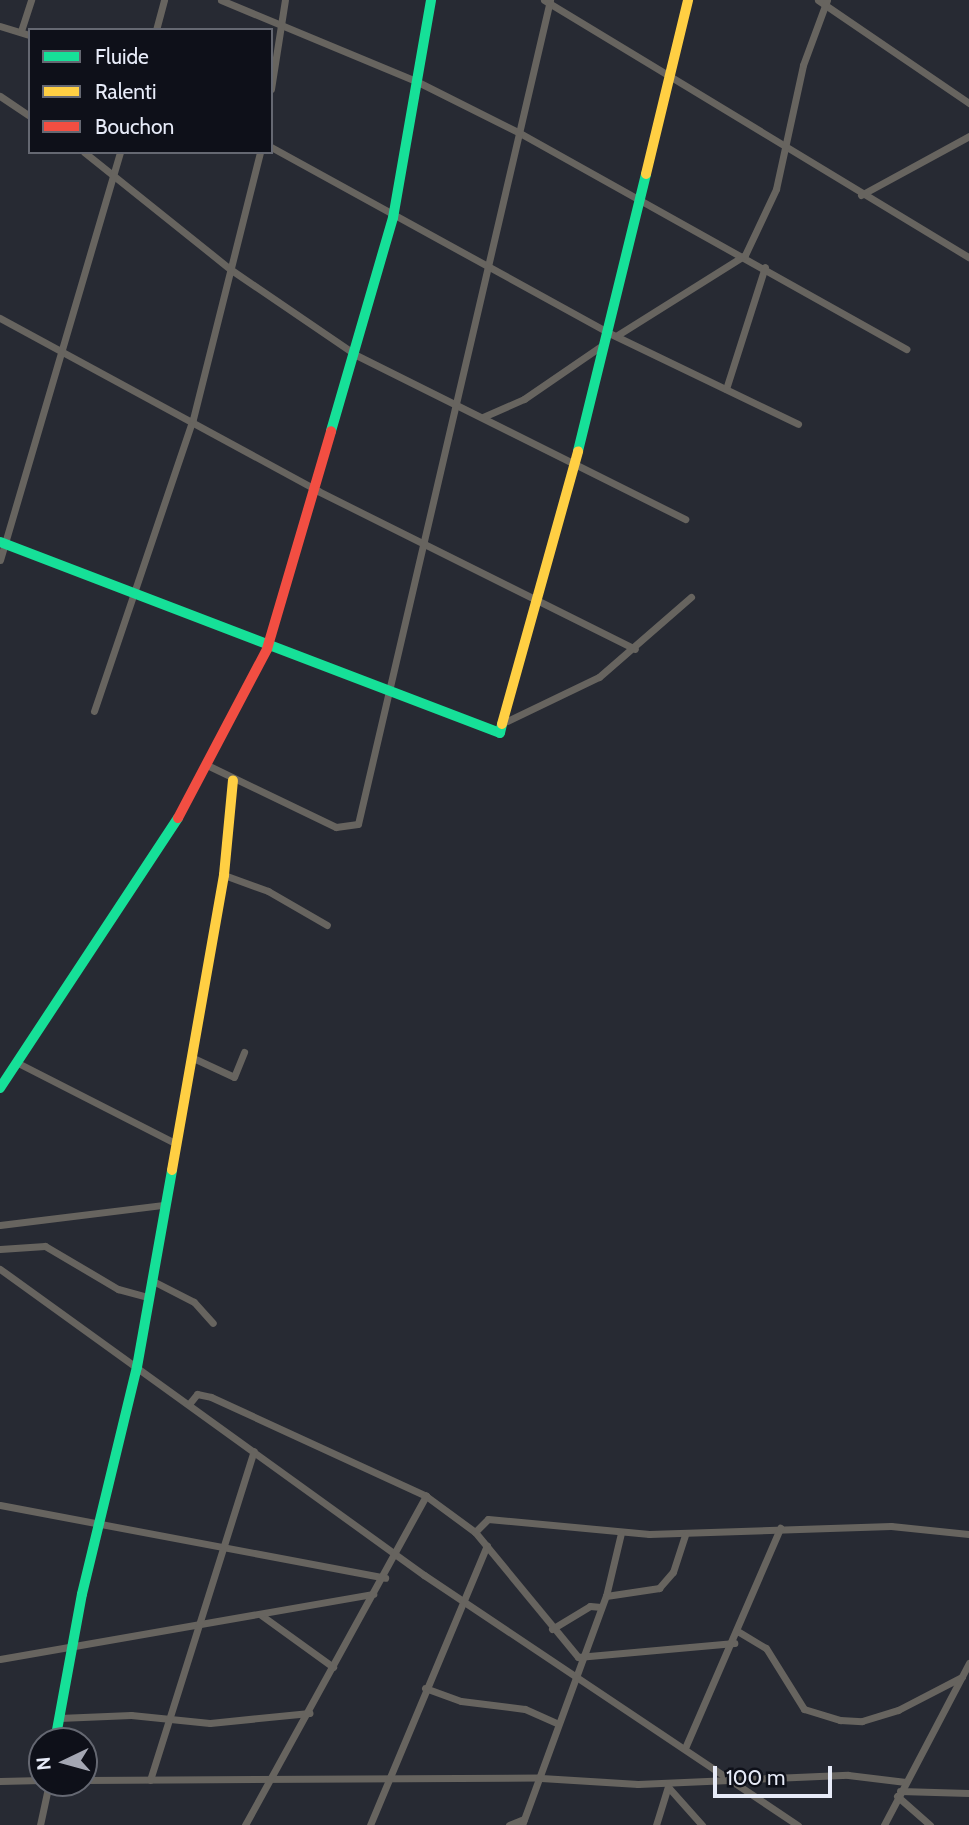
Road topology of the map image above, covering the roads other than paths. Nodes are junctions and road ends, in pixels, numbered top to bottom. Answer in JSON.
{"nodes":[{"id":1,"x":31,"y":0,"type":"edge"},
{"id":2,"x":164,"y":0,"type":"edge"},
{"id":3,"x":221,"y":0,"type":"edge"},
{"id":4,"x":285,"y":0,"type":"edge"},
{"id":5,"x":430,"y":0,"type":"edge"},
{"id":6,"x":688,"y":0,"type":"edge"},
{"id":7,"x":548,"y":1,"type":"edge"},
{"id":8,"x":824,"y":1,"type":"edge"},
{"id":9,"x":0,"y":26,"type":"edge"},
{"id":10,"x":282,"y":27,"type":"junction"},
{"id":11,"x":157,"y":28,"type":"edge"},
{"id":12,"x":21,"y":32,"type":"junction"},
{"id":13,"x":28,"y":34,"type":"edge"},
{"id":14,"x":273,"y":78,"type":"edge"},
{"id":15,"x":668,"y":78,"type":"junction"},
{"id":16,"x":418,"y":82,"type":"junction"},
{"id":17,"x":0,"y":96,"type":"edge"},
{"id":18,"x":969,"y":103,"type":"edge"},
{"id":19,"x":28,"y":115,"type":"edge"},
{"id":20,"x":518,"y":132,"type":"junction"},
{"id":21,"x":969,"y":136,"type":"edge"},
{"id":22,"x":273,"y":148,"type":"edge"},
{"id":23,"x":787,"y":152,"type":"junction"},
{"id":24,"x":87,"y":154,"type":"edge"},
{"id":25,"x":119,"y":154,"type":"edge"},
{"id":26,"x":259,"y":154,"type":"edge"},
{"id":27,"x":114,"y":173,"type":"junction"},
{"id":28,"x":861,"y":195,"type":"junction"},
{"id":29,"x":641,"y":201,"type":"junction"},
{"id":30,"x":393,"y":218,"type":"junction"},
{"id":31,"x":745,"y":256,"type":"junction"},
{"id":32,"x":969,"y":257,"type":"edge"},
{"id":33,"x":485,"y":267,"type":"junction"},
{"id":34,"x":765,"y":267,"type":"junction"},
{"id":35,"x":230,"y":269,"type":"junction"},
{"id":36,"x":0,"y":318,"type":"edge"},
{"id":37,"x":609,"y":337,"type":"junction"},
{"id":38,"x":907,"y":349,"type":"dead end"},
{"id":39,"x":62,"y":352,"type":"junction"},
{"id":40,"x":356,"y":355,"type":"junction"},
{"id":41,"x":726,"y":389,"type":"junction"},
{"id":42,"x":453,"y":401,"type":"junction"},
{"id":43,"x":483,"y":416,"type":"junction"},
{"id":44,"x":193,"y":419,"type":"junction"},
{"id":45,"x":798,"y":424,"type":"dead end"},
{"id":46,"x":575,"y":465,"type":"junction"},
{"id":47,"x":318,"y":491,"type":"junction"},
{"id":48,"x":684,"y":519,"type":"dead end"},
{"id":49,"x":420,"y":541,"type":"junction"},
{"id":50,"x":2,"y":542,"type":"edge"},
{"id":51,"x":0,"y":560,"type":"edge"},
{"id":52,"x":134,"y":593,"type":"junction"},
{"id":53,"x":691,"y":597,"type":"dead end"},
{"id":54,"x":537,"y":602,"type":"junction"},
{"id":55,"x":267,"y":649,"type":"junction"},
{"id":56,"x":635,"y":649,"type":"junction"},
{"id":57,"x":385,"y":688,"type":"junction"},
{"id":58,"x":94,"y":711,"type":"dead end"},
{"id":59,"x":507,"y":721,"type":"junction"},
{"id":60,"x":207,"y":765,"type":"junction"},
{"id":61,"x":233,"y":780,"type":"junction"},
{"id":62,"x":224,"y":875,"type":"junction"},
{"id":63,"x":327,"y":925,"type":"dead end"},
{"id":64,"x":244,"y":1052,"type":"dead end"},
{"id":65,"x":191,"y":1057,"type":"junction"},
{"id":66,"x":16,"y":1061,"type":"junction"},
{"id":67,"x":0,"y":1088,"type":"edge"},
{"id":68,"x":175,"y":1143,"type":"junction"},
{"id":69,"x":164,"y":1205,"type":"junction"},
{"id":70,"x":0,"y":1224,"type":"edge"},
{"id":71,"x":0,"y":1249,"type":"edge"},
{"id":72,"x":0,"y":1269,"type":"edge"},
{"id":73,"x":151,"y":1280,"type":"junction"},
{"id":74,"x":147,"y":1297,"type":"junction"},
{"id":75,"x":213,"y":1324,"type":"dead end"},
{"id":76,"x":137,"y":1367,"type":"junction"},
{"id":77,"x":189,"y":1404,"type":"junction"},
{"id":78,"x":254,"y":1451,"type":"junction"},
{"id":79,"x":426,"y":1496,"type":"junction"},
{"id":80,"x":0,"y":1505,"type":"edge"},
{"id":81,"x":98,"y":1524,"type":"junction"},
{"id":82,"x":779,"y":1528,"type":"junction"},
{"id":83,"x":475,"y":1532,"type":"junction"},
{"id":84,"x":621,"y":1533,"type":"junction"},
{"id":85,"x":969,"y":1534,"type":"edge"},
{"id":86,"x":685,"y":1535,"type":"junction"},
{"id":87,"x":486,"y":1545,"type":"junction"},
{"id":88,"x":223,"y":1547,"type":"junction"},
{"id":89,"x":398,"y":1556,"type":"junction"},
{"id":90,"x":385,"y":1578,"type":"junction"},
{"id":91,"x":373,"y":1594,"type":"junction"},
{"id":92,"x":606,"y":1596,"type":"junction"},
{"id":93,"x":461,"y":1598,"type":"junction"},
{"id":94,"x":601,"y":1607,"type":"junction"},
{"id":95,"x":261,"y":1615,"type":"junction"},
{"id":96,"x":199,"y":1625,"type":"junction"},
{"id":97,"x":552,"y":1629,"type":"junction"},
{"id":98,"x":739,"y":1632,"type":"junction"},
{"id":99,"x":734,"y":1643,"type":"junction"},
{"id":100,"x":72,"y":1648,"type":"junction"},
{"id":101,"x":578,"y":1657,"type":"junction"},
{"id":102,"x":0,"y":1659,"type":"edge"},
{"id":103,"x":969,"y":1663,"type":"edge"},
{"id":104,"x":333,"y":1667,"type":"junction"},
{"id":105,"x":573,"y":1672,"type":"junction"},
{"id":106,"x":962,"y":1677,"type":"junction"},
{"id":107,"x":425,"y":1688,"type":"junction"},
{"id":108,"x":309,"y":1713,"type":"junction"},
{"id":109,"x":59,"y":1718,"type":"junction"},
{"id":110,"x":169,"y":1718,"type":"junction"},
{"id":111,"x":558,"y":1724,"type":"junction"},
{"id":112,"x":57,"y":1727,"type":"edge"},
{"id":113,"x":685,"y":1748,"type":"junction"},
{"id":114,"x":541,"y":1778,"type":"junction"},
{"id":115,"x":270,"y":1779,"type":"junction"},
{"id":116,"x":388,"y":1779,"type":"junction"},
{"id":117,"x":28,"y":1780,"type":"edge"},
{"id":118,"x":98,"y":1780,"type":"edge"},
{"id":119,"x":150,"y":1780,"type":"junction"},
{"id":120,"x":0,"y":1781,"type":"edge"},
{"id":121,"x":724,"y":1781,"type":"junction"},
{"id":122,"x":906,"y":1782,"type":"junction"},
{"id":123,"x":669,"y":1785,"type":"junction"},
{"id":124,"x":969,"y":1793,"type":"edge"},
{"id":125,"x":899,"y":1794,"type":"junction"},
{"id":126,"x":46,"y":1797,"type":"edge"},
{"id":127,"x":523,"y":1822,"type":"edge"},
{"id":128,"x":40,"y":1825,"type":"edge"},
{"id":129,"x":245,"y":1825,"type":"edge"},
{"id":130,"x":370,"y":1825,"type":"edge"},
{"id":131,"x":509,"y":1825,"type":"edge"},
{"id":132,"x":656,"y":1825,"type":"edge"},
{"id":133,"x":702,"y":1825,"type":"edge"},
{"id":134,"x":798,"y":1825,"type":"edge"},
{"id":135,"x":884,"y":1825,"type":"edge"},
{"id":136,"x":930,"y":1825,"type":"edge"}],
"edges":[{"from":1,"to":12,"type":"street"},
{"from":2,"to":11,"type":"street"},
{"from":3,"to":10,"type":"street"},
{"from":4,"to":10,"type":"street"},
{"from":5,"to":16,"type":"main road"},
{"from":6,"to":15,"type":"main road"},
{"from":7,"to":15,"type":"street"},
{"from":7,"to":20,"type":"street"},
{"from":8,"to":18,"type":"street"},
{"from":8,"to":23,"type":"street"},
{"from":9,"to":12,"type":"street"},
{"from":10,"to":14,"type":"street"},
{"from":10,"to":16,"type":"street"},
{"from":12,"to":13,"type":"street"},
{"from":15,"to":23,"type":"street"},
{"from":15,"to":29,"type":"main road"},
{"from":16,"to":20,"type":"street"},
{"from":16,"to":30,"type":"main road"},
{"from":17,"to":19,"type":"street"},
{"from":20,"to":29,"type":"street"},
{"from":20,"to":33,"type":"street"},
{"from":21,"to":28,"type":"street"},
{"from":22,"to":30,"type":"street"},
{"from":23,"to":28,"type":"street"},
{"from":23,"to":31,"type":"street"},
{"from":24,"to":27,"type":"street"},
{"from":25,"to":27,"type":"street"},
{"from":26,"to":35,"type":"street"},
{"from":27,"to":35,"type":"street"},
{"from":27,"to":39,"type":"street"},
{"from":28,"to":32,"type":"street"},
{"from":29,"to":31,"type":"street"},
{"from":29,"to":37,"type":"main road"},
{"from":30,"to":33,"type":"street"},
{"from":30,"to":40,"type":"main road"},
{"from":31,"to":34,"type":"street"},
{"from":31,"to":37,"type":"street"},
{"from":33,"to":37,"type":"street"},
{"from":33,"to":42,"type":"street"},
{"from":34,"to":38,"type":"street"},
{"from":34,"to":41,"type":"street"},
{"from":35,"to":40,"type":"street"},
{"from":35,"to":44,"type":"street"},
{"from":36,"to":39,"type":"street"},
{"from":37,"to":41,"type":"street"},
{"from":37,"to":43,"type":"street"},
{"from":37,"to":46,"type":"main road"},
{"from":39,"to":44,"type":"street"},
{"from":39,"to":50,"type":"street"},
{"from":40,"to":42,"type":"street"},
{"from":40,"to":47,"type":"main road"},
{"from":41,"to":45,"type":"street"},
{"from":42,"to":43,"type":"street"},
{"from":42,"to":49,"type":"street"},
{"from":43,"to":46,"type":"street"},
{"from":44,"to":47,"type":"street"},
{"from":44,"to":52,"type":"street"},
{"from":46,"to":48,"type":"street"},
{"from":46,"to":54,"type":"main road"},
{"from":47,"to":49,"type":"street"},
{"from":47,"to":55,"type":"main road"},
{"from":49,"to":54,"type":"street"},
{"from":49,"to":57,"type":"street"},
{"from":50,"to":51,"type":"street"},
{"from":50,"to":52,"type":"main road"},
{"from":52,"to":55,"type":"main road"},
{"from":52,"to":58,"type":"street"},
{"from":53,"to":56,"type":"street"},
{"from":54,"to":56,"type":"street"},
{"from":54,"to":59,"type":"main road"},
{"from":55,"to":57,"type":"main road"},
{"from":55,"to":60,"type":"main road"},
{"from":56,"to":59,"type":"street"},
{"from":57,"to":59,"type":"main road"},
{"from":57,"to":61,"type":"street"},
{"from":60,"to":61,"type":"street"},
{"from":60,"to":66,"type":"main road"},
{"from":61,"to":62,"type":"main road"},
{"from":62,"to":63,"type":"street"},
{"from":62,"to":65,"type":"main road"},
{"from":64,"to":65,"type":"street"},
{"from":65,"to":68,"type":"main road"},
{"from":66,"to":67,"type":"main road"},
{"from":66,"to":68,"type":"street"},
{"from":68,"to":69,"type":"main road"},
{"from":69,"to":70,"type":"street"},
{"from":69,"to":73,"type":"main road"},
{"from":71,"to":74,"type":"street"},
{"from":72,"to":76,"type":"street"},
{"from":73,"to":74,"type":"main road"},
{"from":73,"to":75,"type":"street"},
{"from":74,"to":76,"type":"main road"},
{"from":76,"to":77,"type":"street"},
{"from":76,"to":81,"type":"main road"},
{"from":77,"to":78,"type":"street"},
{"from":77,"to":79,"type":"street"},
{"from":78,"to":88,"type":"street"},
{"from":78,"to":89,"type":"street"},
{"from":79,"to":83,"type":"street"},
{"from":79,"to":89,"type":"street"},
{"from":80,"to":81,"type":"street"},
{"from":81,"to":88,"type":"street"},
{"from":81,"to":100,"type":"main road"},
{"from":82,"to":85,"type":"street"},
{"from":82,"to":86,"type":"street"},
{"from":82,"to":98,"type":"street"},
{"from":83,"to":84,"type":"street"},
{"from":83,"to":87,"type":"street"},
{"from":84,"to":86,"type":"street"},
{"from":84,"to":92,"type":"street"},
{"from":86,"to":92,"type":"street"},
{"from":87,"to":93,"type":"street"},
{"from":87,"to":97,"type":"street"},
{"from":88,"to":90,"type":"street"},
{"from":88,"to":96,"type":"street"},
{"from":89,"to":90,"type":"street"},
{"from":89,"to":93,"type":"street"},
{"from":90,"to":91,"type":"street"},
{"from":91,"to":95,"type":"street"},
{"from":91,"to":104,"type":"street"},
{"from":92,"to":94,"type":"street"},
{"from":93,"to":105,"type":"street"},
{"from":93,"to":107,"type":"street"},
{"from":94,"to":97,"type":"street"},
{"from":94,"to":101,"type":"street"},
{"from":95,"to":96,"type":"street"},
{"from":95,"to":104,"type":"street"},
{"from":96,"to":100,"type":"street"},
{"from":96,"to":110,"type":"street"},
{"from":97,"to":101,"type":"street"},
{"from":98,"to":99,"type":"street"},
{"from":98,"to":106,"type":"street"},
{"from":99,"to":101,"type":"street"},
{"from":99,"to":113,"type":"street"},
{"from":100,"to":102,"type":"street"},
{"from":100,"to":109,"type":"main road"},
{"from":101,"to":105,"type":"street"},
{"from":103,"to":106,"type":"street"},
{"from":104,"to":108,"type":"street"},
{"from":105,"to":111,"type":"street"},
{"from":105,"to":113,"type":"street"},
{"from":106,"to":122,"type":"street"},
{"from":107,"to":111,"type":"street"},
{"from":107,"to":116,"type":"street"},
{"from":108,"to":110,"type":"street"},
{"from":108,"to":115,"type":"street"},
{"from":109,"to":110,"type":"street"},
{"from":109,"to":112,"type":"main road"},
{"from":110,"to":119,"type":"street"},
{"from":111,"to":114,"type":"street"},
{"from":113,"to":121,"type":"street"},
{"from":114,"to":116,"type":"street"},
{"from":114,"to":123,"type":"street"},
{"from":114,"to":127,"type":"street"},
{"from":115,"to":116,"type":"street"},
{"from":115,"to":119,"type":"street"},
{"from":115,"to":129,"type":"street"},
{"from":116,"to":130,"type":"street"},
{"from":117,"to":120,"type":"street"},
{"from":118,"to":119,"type":"street"},
{"from":121,"to":122,"type":"street"},
{"from":121,"to":123,"type":"street"},
{"from":121,"to":134,"type":"street"},
{"from":122,"to":125,"type":"street"},
{"from":123,"to":132,"type":"street"},
{"from":123,"to":133,"type":"street"},
{"from":124,"to":125,"type":"street"},
{"from":125,"to":135,"type":"street"},
{"from":125,"to":136,"type":"street"},
{"from":126,"to":128,"type":"street"},
{"from":127,"to":131,"type":"street"}]}
